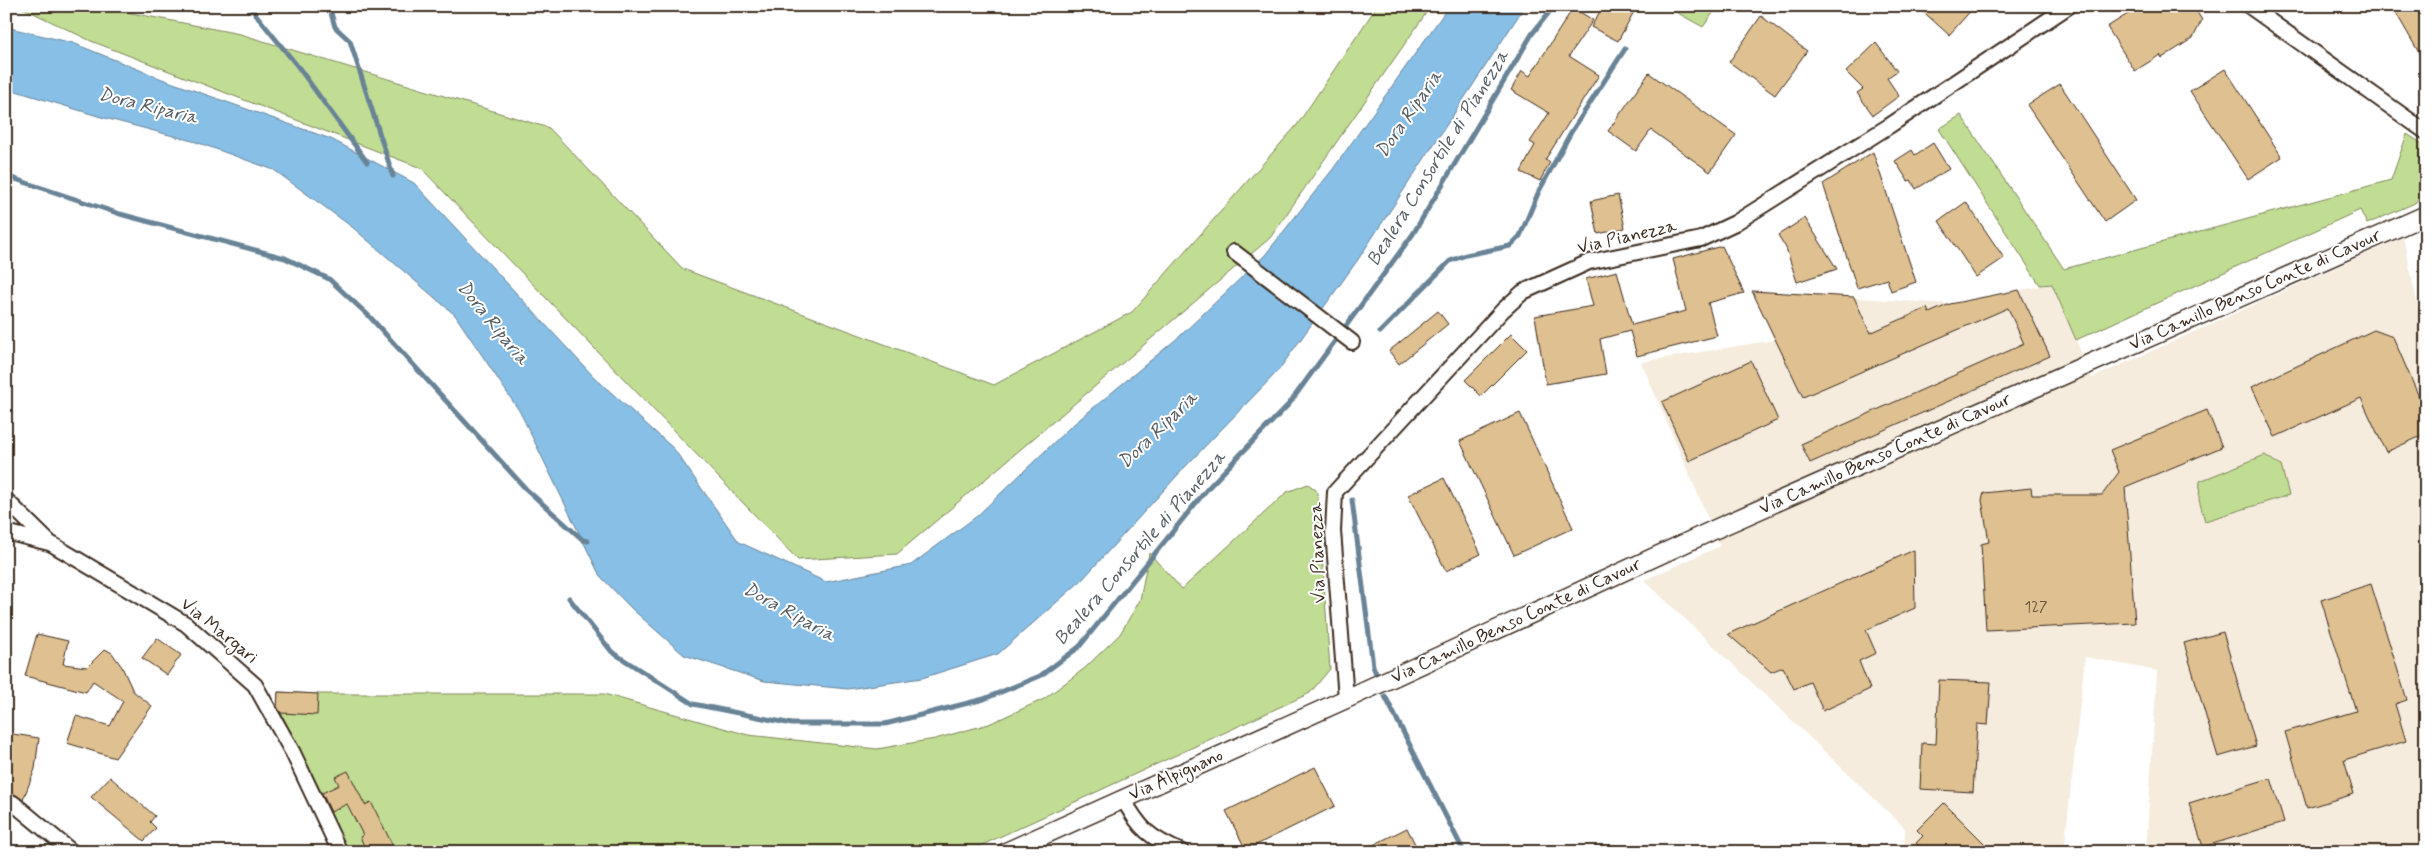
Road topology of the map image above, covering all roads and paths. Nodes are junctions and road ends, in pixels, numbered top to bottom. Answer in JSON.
{"nodes":[{"id":1,"x":2069,"y":6,"type":"edge"},
{"id":2,"x":2249,"y":6,"type":"edge"},
{"id":3,"x":2426,"y":132,"type":"edge"},
{"id":4,"x":2426,"y":215,"type":"edge"},
{"id":5,"x":1234,"y":252,"type":"dead end"},
{"id":6,"x":1352,"y":342,"type":"dead end"},
{"id":7,"x":6,"y":500,"type":"edge"},
{"id":8,"x":6,"y":532,"type":"edge"},
{"id":9,"x":50,"y":543,"type":"junction"},
{"id":10,"x":1346,"y":699,"type":"junction"},
{"id":11,"x":1123,"y":798,"type":"junction"},
{"id":12,"x":6,"y":801,"type":"edge"},
{"id":13,"x":71,"y":851,"type":"edge"},
{"id":14,"x":340,"y":852,"type":"edge"},
{"id":15,"x":1006,"y":852,"type":"edge"},
{"id":16,"x":1182,"y":852,"type":"edge"}],
"edges":[{"from":1,"to":10,"type":"street","name":"Via Pianezza"},
{"from":2,"to":3,"type":"street"},
{"from":4,"to":10,"type":"street","name":"Via Camillo Benso Conte di Cavour"},
{"from":5,"to":6,"type":"street"},
{"from":7,"to":9,"type":"street","name":"Via Margari"},
{"from":8,"to":9,"type":"street"},
{"from":9,"to":14,"type":"street","name":"Via Margari"},
{"from":10,"to":11,"type":"street","name":"Via Alpignano"},
{"from":11,"to":15,"type":"street","name":"Via Alpignano"},
{"from":11,"to":16,"type":"street"},
{"from":12,"to":13,"type":"street"}]}
